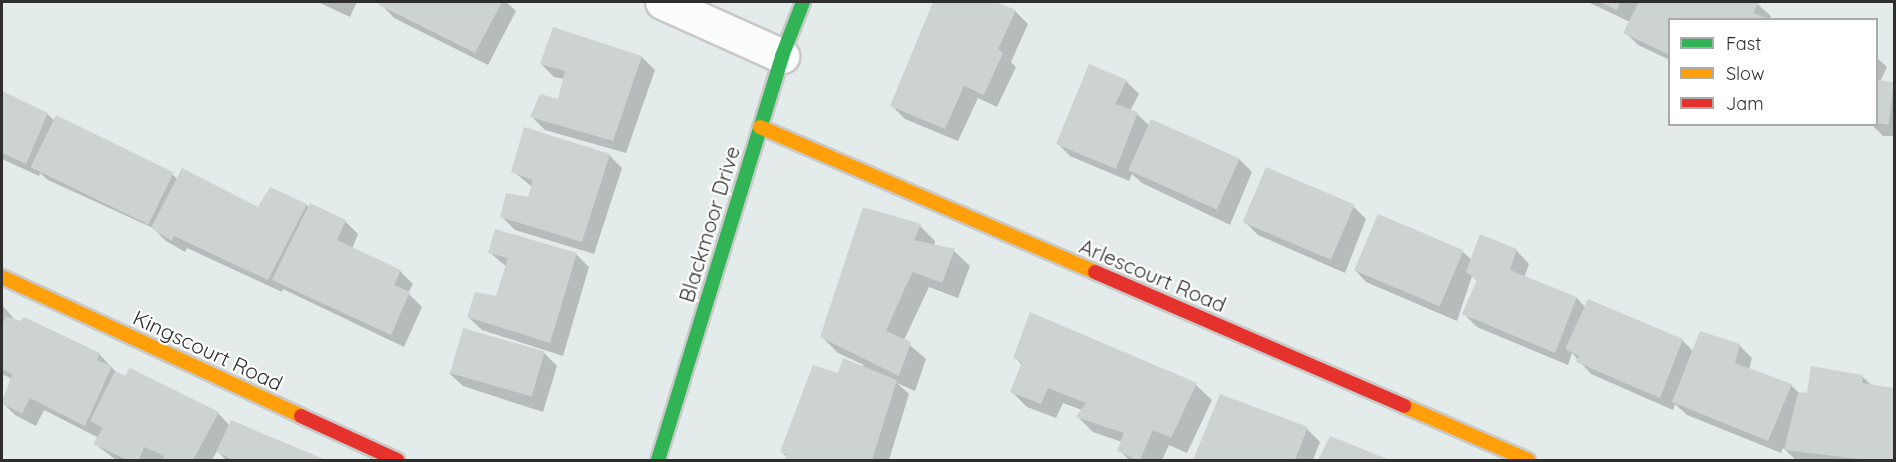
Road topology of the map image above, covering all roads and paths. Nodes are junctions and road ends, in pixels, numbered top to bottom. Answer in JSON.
{"nodes":[{"id":1,"x":662,"y":2,"type":"edge"},
{"id":2,"x":803,"y":2,"type":"edge"},
{"id":3,"x":782,"y":57,"type":"junction"},
{"id":4,"x":760,"y":127,"type":"junction"},
{"id":5,"x":2,"y":277,"type":"edge"},
{"id":6,"x":397,"y":460,"type":"edge"},
{"id":7,"x":658,"y":460,"type":"edge"},
{"id":8,"x":1528,"y":460,"type":"edge"}],
"edges":[{"from":1,"to":3,"type":"street"},
{"from":2,"to":3,"type":"street","name":"Blackmoor Drive"},
{"from":3,"to":4,"type":"street","name":"Blackmoor Drive"},
{"from":4,"to":7,"type":"street","name":"Blackmoor Drive"},
{"from":4,"to":8,"type":"street","name":"Arlescourt Road"},
{"from":5,"to":6,"type":"street","name":"Kingscourt Road"}]}
